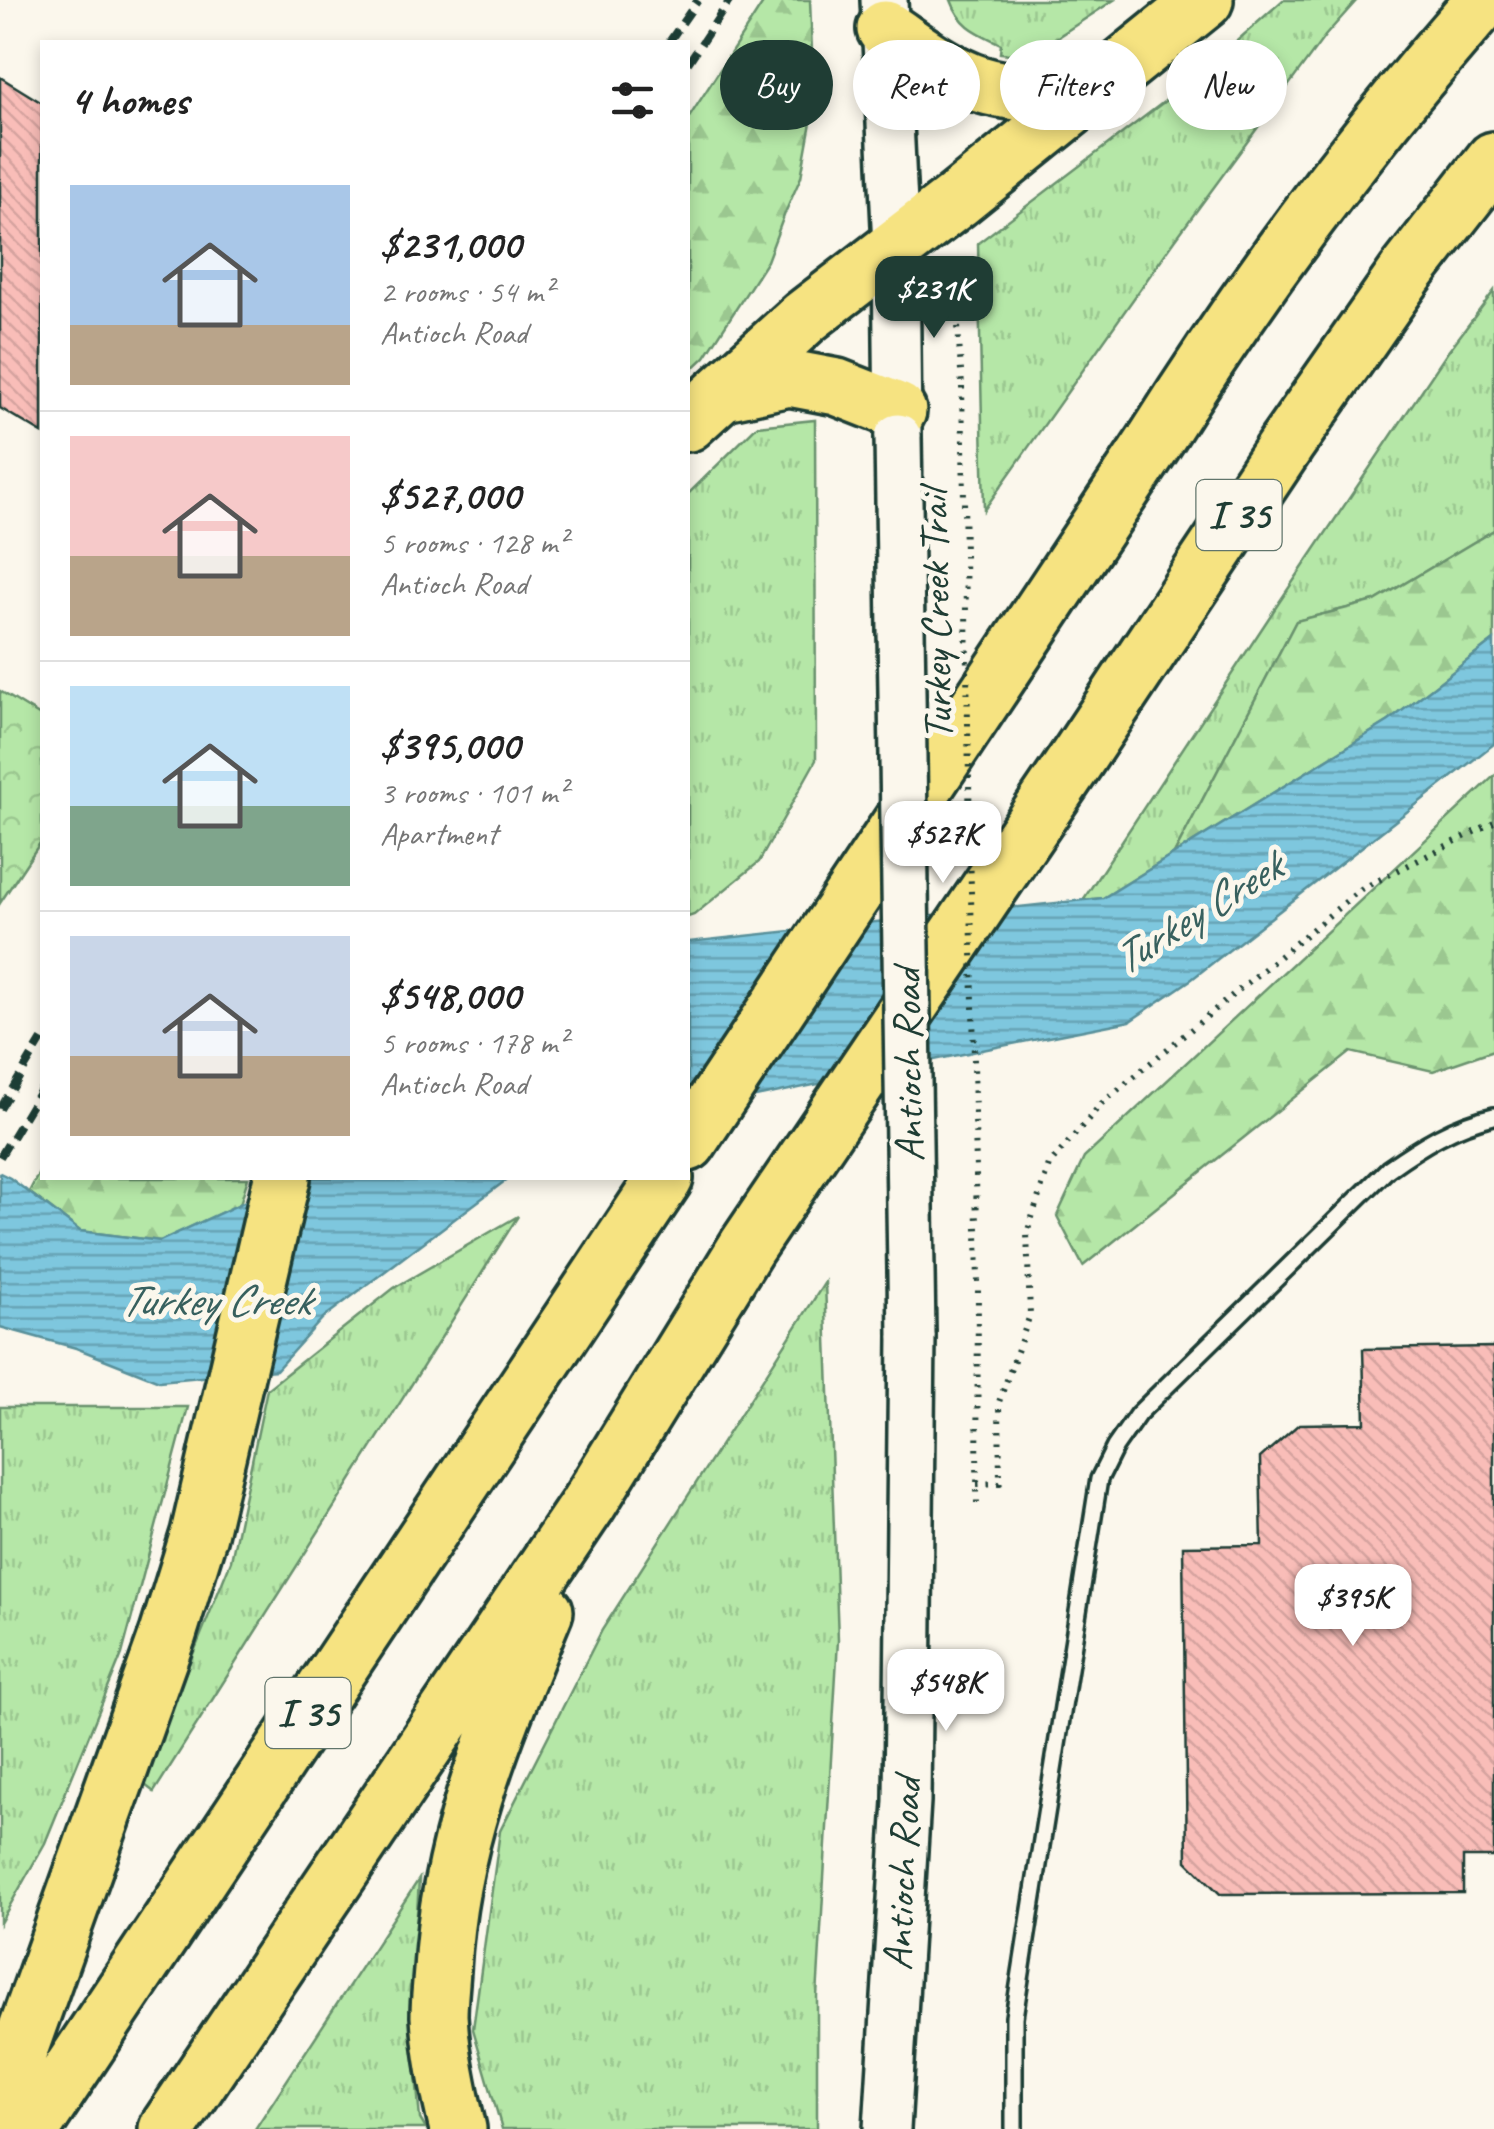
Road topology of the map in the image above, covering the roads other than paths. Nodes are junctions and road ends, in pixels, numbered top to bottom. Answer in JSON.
{"nodes":[{"id":1,"x":1205,"y":0,"type":"edge"},
{"id":2,"x":1484,"y":0,"type":"edge"},
{"id":3,"x":884,"y":13,"type":"edge"},
{"id":4,"x":1146,"y":48,"type":"edge"},
{"id":5,"x":1000,"y":88,"type":"edge"},
{"id":6,"x":1044,"y":130,"type":"edge"},
{"id":7,"x":1494,"y":160,"type":"edge"},
{"id":8,"x":896,"y":246,"type":"junction"},
{"id":9,"x":706,"y":408,"type":"edge"},
{"id":10,"x":898,"y":424,"type":"junction"},
{"id":11,"x":1494,"y":1116,"type":"edge"},
{"id":12,"x":690,"y":1140,"type":"edge"},
{"id":13,"x":282,"y":1180,"type":"edge"},
{"id":14,"x":663,"y":1180,"type":"edge"},
{"id":15,"x":587,"y":1506,"type":"junction"},
{"id":16,"x":0,"y":2104,"type":"edge"},
{"id":17,"x":32,"y":2129,"type":"edge"},
{"id":18,"x":167,"y":2129,"type":"edge"},
{"id":19,"x":458,"y":2129,"type":"edge"},
{"id":20,"x":888,"y":2129,"type":"edge"},
{"id":21,"x":1014,"y":2129,"type":"edge"}],
"edges":[{"from":1,"to":4,"type":"highway"},
{"from":2,"to":12,"type":"highway","number":"I 35","bridge":true},
{"from":3,"to":5,"type":"highway"},
{"from":3,"to":8,"type":"main road","name":"Antioch Road"},
{"from":6,"to":8,"type":"highway"},
{"from":7,"to":15,"type":"highway","number":"I 35","bridge":true},
{"from":8,"to":9,"type":"highway"},
{"from":8,"to":10,"type":"main road","name":"Antioch Road"},
{"from":9,"to":10,"type":"highway"},
{"from":10,"to":20,"type":"main road","name":"Antioch Road","bridge":true},
{"from":11,"to":21,"type":"lane"},
{"from":13,"to":16,"type":"highway"},
{"from":14,"to":17,"type":"highway","number":"I 35"},
{"from":15,"to":18,"type":"highway","number":"I 35"},
{"from":15,"to":19,"type":"highway"}]}
